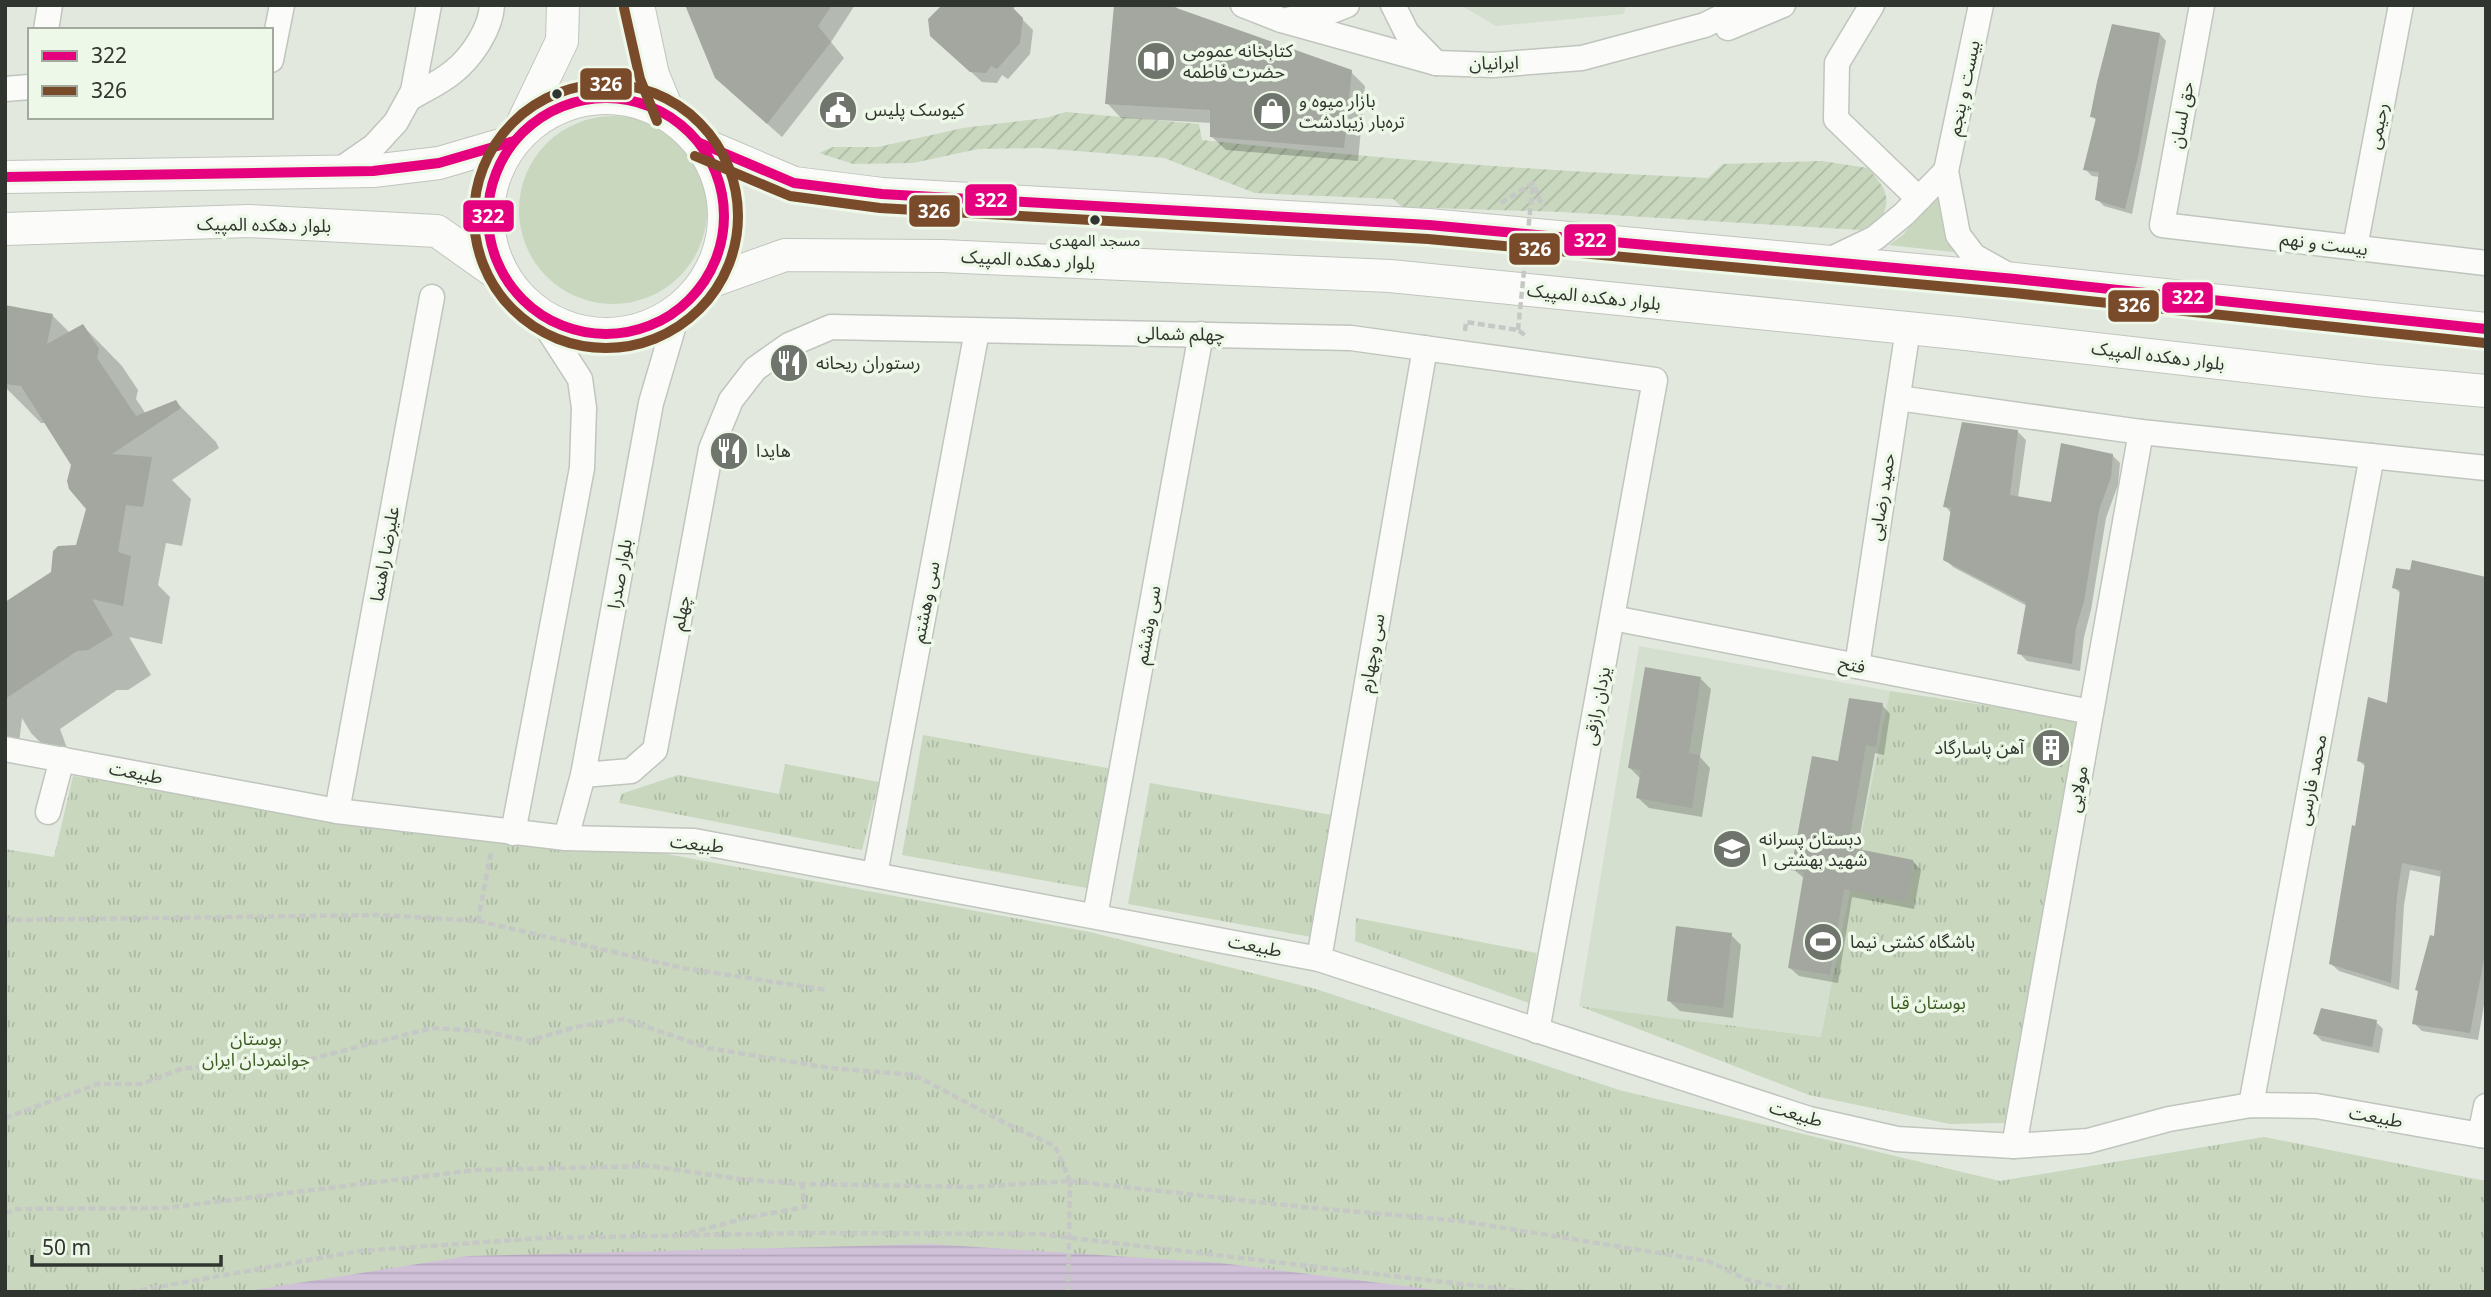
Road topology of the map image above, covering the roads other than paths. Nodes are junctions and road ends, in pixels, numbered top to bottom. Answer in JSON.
{"nodes":[{"id":1,"x":50,"y":5,"type":"edge"},
{"id":2,"x":282,"y":5,"type":"edge"},
{"id":3,"x":429,"y":5,"type":"edge"},
{"id":4,"x":492,"y":5,"type":"edge"},
{"id":5,"x":563,"y":5,"type":"edge"},
{"id":6,"x":638,"y":5,"type":"edge"},
{"id":7,"x":1243,"y":5,"type":"edge"},
{"id":8,"x":1347,"y":5,"type":"edge"},
{"id":9,"x":1393,"y":5,"type":"edge"},
{"id":10,"x":1745,"y":5,"type":"edge"},
{"id":11,"x":1783,"y":5,"type":"edge"},
{"id":12,"x":1872,"y":5,"type":"edge"},
{"id":13,"x":1981,"y":5,"type":"edge"},
{"id":14,"x":2202,"y":5,"type":"edge"},
{"id":15,"x":2401,"y":5,"type":"edge"},
{"id":16,"x":1281,"y":20,"type":"junction"},
{"id":17,"x":46,"y":28,"type":"edge"},
{"id":18,"x":1686,"y":30,"type":"junction"},
{"id":19,"x":273,"y":50,"type":"edge"},
{"id":20,"x":1436,"y":63,"type":"junction"},
{"id":21,"x":28,"y":88,"type":"edge"},
{"id":22,"x":5,"y":89,"type":"edge"},
{"id":23,"x":409,"y":99,"type":"junction"},
{"id":24,"x":670,"y":116,"type":"junction"},
{"id":25,"x":514,"y":141,"type":"junction"},
{"id":26,"x":699,"y":143,"type":"junction"},
{"id":27,"x":338,"y":171,"type":"junction"},
{"id":28,"x":1946,"y":171,"type":"junction"},
{"id":29,"x":5,"y":177,"type":"edge"},
{"id":30,"x":1919,"y":199,"type":"junction"},
{"id":31,"x":2162,"y":225,"type":"joint"},
{"id":32,"x":5,"y":229,"type":"edge"},
{"id":33,"x":2355,"y":247,"type":"junction"},
{"id":34,"x":1827,"y":261,"type":"junction"},
{"id":35,"x":2486,"y":263,"type":"edge"},
{"id":36,"x":2014,"y":279,"type":"junction"},
{"id":37,"x":507,"y":281,"type":"junction"},
{"id":38,"x":704,"y":284,"type":"junction"},
{"id":39,"x":432,"y":298,"type":"dead end"},
{"id":40,"x":678,"y":311,"type":"junction"},
{"id":41,"x":538,"y":314,"type":"junction"},
{"id":42,"x":1908,"y":329,"type":"junction"},
{"id":43,"x":2486,"y":329,"type":"edge"},
{"id":44,"x":977,"y":331,"type":"junction"},
{"id":45,"x":1201,"y":334,"type":"junction"},
{"id":46,"x":1425,"y":348,"type":"junction"},
{"id":47,"x":1655,"y":380,"type":"joint"},
{"id":48,"x":2486,"y":391,"type":"edge"},
{"id":49,"x":1898,"y":398,"type":"junction"},
{"id":50,"x":731,"y":400,"type":"joint"},
{"id":51,"x":2141,"y":432,"type":"junction"},
{"id":52,"x":2372,"y":456,"type":"junction"},
{"id":53,"x":2486,"y":468,"type":"edge"},
{"id":54,"x":1613,"y":618,"type":"junction"},
{"id":55,"x":1857,"y":666,"type":"junction"},
{"id":56,"x":2091,"y":712,"type":"junction"},
{"id":57,"x":5,"y":749,"type":"edge"},
{"id":58,"x":62,"y":759,"type":"junction"},
{"id":59,"x":583,"y":775,"type":"junction"},
{"id":60,"x":337,"y":811,"type":"junction"},
{"id":61,"x":48,"y":812,"type":"dead end"},
{"id":62,"x":504,"y":832,"type":"junction"},
{"id":63,"x":566,"y":838,"type":"junction"},
{"id":64,"x":875,"y":874,"type":"junction"},
{"id":65,"x":1095,"y":916,"type":"junction"},
{"id":66,"x":1319,"y":959,"type":"junction"},
{"id":67,"x":1537,"y":1031,"type":"junction"},
{"id":68,"x":2252,"y":1105,"type":"junction"},
{"id":69,"x":2486,"y":1106,"type":"edge"},
{"id":70,"x":2483,"y":1136,"type":"edge"},
{"id":71,"x":2014,"y":1146,"type":"junction"}],
"edges":[{"from":1,"to":17,"type":"street"},
{"from":2,"to":19,"type":"street"},
{"from":3,"to":23,"type":"street"},
{"from":4,"to":23,"type":"street"},
{"from":5,"to":25,"type":"main road"},
{"from":6,"to":24,"type":"main road"},
{"from":7,"to":16,"type":"street","name":"ایرانیان"},
{"from":8,"to":16,"type":"street"},
{"from":9,"to":20,"type":"street"},
{"from":10,"to":18,"type":"street","name":"ایرانیان"},
{"from":11,"to":18,"type":"street"},
{"from":12,"to":30,"type":"street"},
{"from":13,"to":28,"type":"street","name":"بیست و پنجم"},
{"from":14,"to":31,"type":"street","name":"حق لسان"},
{"from":15,"to":33,"type":"street","name":"رحیمی"},
{"from":16,"to":20,"type":"street","name":"ایرانیان"},
{"from":18,"to":20,"type":"street","name":"ایرانیان"},
{"from":21,"to":22,"type":"street"},
{"from":23,"to":27,"type":"street"},
{"from":24,"to":25,"type":"main road"},
{"from":24,"to":26,"type":"main road"},
{"from":25,"to":27,"type":"main road"},
{"from":25,"to":37,"type":"main road"},
{"from":26,"to":34,"type":"main road"},
{"from":26,"to":38,"type":"main road"},
{"from":27,"to":29,"type":"main road"},
{"from":28,"to":30,"type":"street"},
{"from":28,"to":36,"type":"street"},
{"from":30,"to":34,"type":"street"},
{"from":31,"to":33,"type":"street","name":"بیست و نهم"},
{"from":32,"to":37,"type":"main road","name":"بلوار دهکده المپیک"},
{"from":33,"to":35,"type":"street","name":"بیست و نهم"},
{"from":34,"to":36,"type":"main road"},
{"from":36,"to":43,"type":"main road"},
{"from":37,"to":41,"type":"main road"},
{"from":38,"to":40,"type":"main road"},
{"from":38,"to":42,"type":"main road","name":"بلوار دهکده المپیک"},
{"from":39,"to":60,"type":"street","name":"علیرضا راهنما"},
{"from":40,"to":41,"type":"main road"},
{"from":40,"to":59,"type":"street","name":"بلوار صدرا"},
{"from":41,"to":62,"type":"street"},
{"from":42,"to":48,"type":"main road","name":"بلوار دهکده المپیک"},
{"from":42,"to":49,"type":"street","name":"حمید رضایی"},
{"from":44,"to":45,"type":"street","name":"چهلم شمالی"},
{"from":44,"to":50,"type":"street","name":"چهلم شمالی"},
{"from":44,"to":64,"type":"street","name":"سی وهشتم"},
{"from":45,"to":46,"type":"street","name":"چهلم شمالی"},
{"from":45,"to":65,"type":"street","name":"سی وششم"},
{"from":46,"to":47,"type":"street","name":"چهلم شمالی"},
{"from":46,"to":66,"type":"street","name":"سی وچهارم"},
{"from":47,"to":54,"type":"street","name":"یزدان رازقی"},
{"from":49,"to":51,"type":"street"},
{"from":49,"to":55,"type":"street","name":"حمید رضایی"},
{"from":50,"to":59,"type":"street","name":"چهلم"},
{"from":51,"to":52,"type":"street"},
{"from":51,"to":56,"type":"street","name":"مولایی"},
{"from":52,"to":53,"type":"street"},
{"from":52,"to":68,"type":"street","name":"محمد فارسی"},
{"from":54,"to":55,"type":"street","name":"فتح"},
{"from":54,"to":67,"type":"street","name":"یزدان رازقی"},
{"from":55,"to":56,"type":"street","name":"فتح"},
{"from":56,"to":71,"type":"street","name":"مولایی"},
{"from":57,"to":58,"type":"street","name":"طبیعت"},
{"from":58,"to":60,"type":"street","name":"طبیعت"},
{"from":58,"to":61,"type":"street"},
{"from":59,"to":63,"type":"street","name":"بلوار صدرا"},
{"from":60,"to":62,"type":"street","name":"طبیعت"},
{"from":62,"to":63,"type":"street","name":"طبیعت"},
{"from":63,"to":64,"type":"street","name":"طبیعت"},
{"from":64,"to":65,"type":"street","name":"طبیعت"},
{"from":65,"to":66,"type":"street","name":"طبیعت"},
{"from":66,"to":67,"type":"street","name":"طبیعت"},
{"from":67,"to":71,"type":"street","name":"طبیعت"},
{"from":68,"to":70,"type":"street","name":"طبیعت"},
{"from":68,"to":71,"type":"street","name":"طبیعت"},
{"from":69,"to":70,"type":"street"}]}
